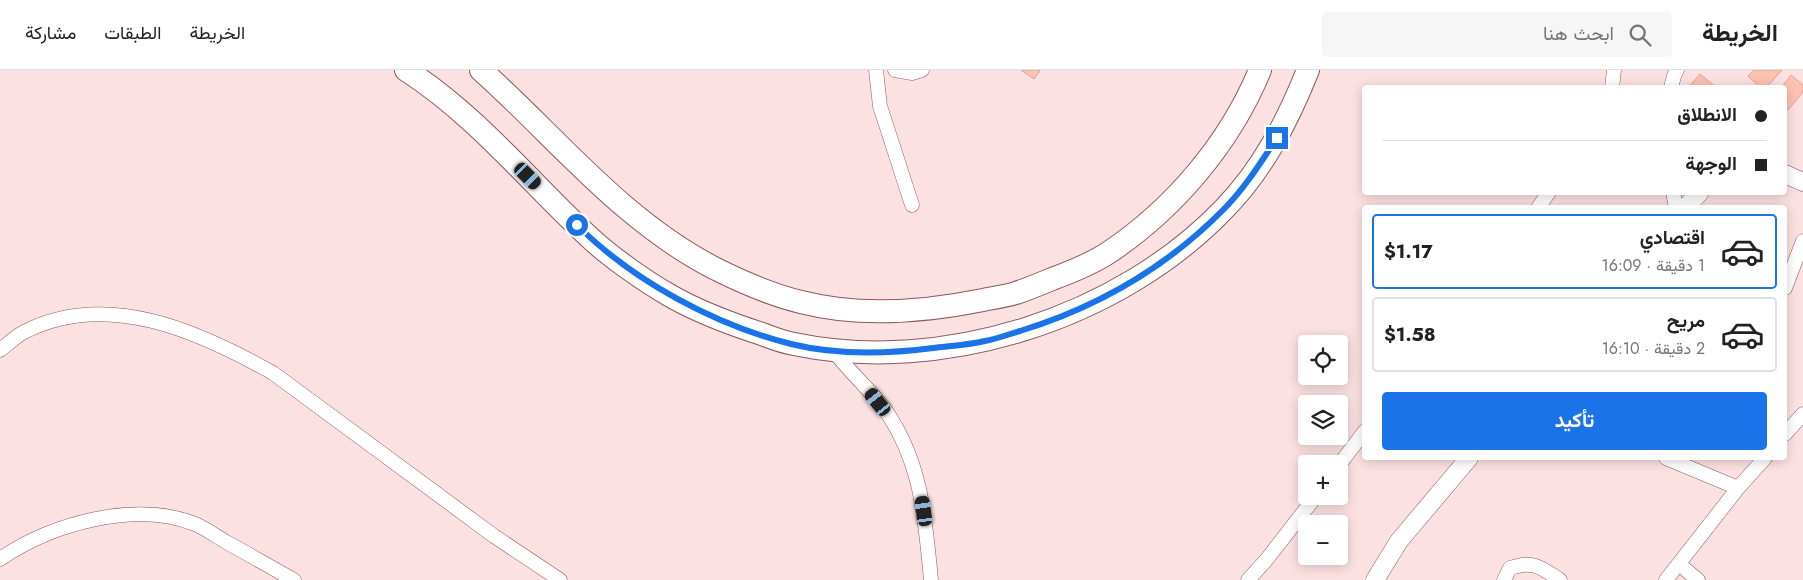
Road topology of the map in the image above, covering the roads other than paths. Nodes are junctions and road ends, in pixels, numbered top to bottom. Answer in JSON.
{"nodes":[{"id":1,"x":406,"y":70,"type":"edge"},
{"id":2,"x":482,"y":70,"type":"edge"},
{"id":3,"x":876,"y":70,"type":"edge"},
{"id":4,"x":895,"y":70,"type":"edge"},
{"id":5,"x":922,"y":70,"type":"edge"},
{"id":6,"x":1260,"y":70,"type":"edge"},
{"id":7,"x":1308,"y":70,"type":"edge"},
{"id":8,"x":1614,"y":70,"type":"edge"},
{"id":9,"x":1677,"y":70,"type":"edge"},
{"id":10,"x":1612,"y":85,"type":"edge"},
{"id":11,"x":1672,"y":85,"type":"edge"},
{"id":12,"x":1787,"y":168,"type":"edge"},
{"id":13,"x":1803,"y":172,"type":"edge"},
{"id":14,"x":1787,"y":175,"type":"edge"},
{"id":15,"x":1803,"y":182,"type":"edge"},
{"id":16,"x":1697,"y":195,"type":"edge"},
{"id":17,"x":912,"y":205,"type":"dead end"},
{"id":18,"x":1688,"y":205,"type":"edge"},
{"id":19,"x":1803,"y":241,"type":"edge"},
{"id":20,"x":1787,"y":283,"type":"edge"},
{"id":21,"x":0,"y":350,"type":"edge"},
{"id":22,"x":833,"y":350,"type":"junction"},
{"id":23,"x":1802,"y":418,"type":"edge"},
{"id":24,"x":1787,"y":432,"type":"edge"},
{"id":25,"x":1362,"y":435,"type":"edge"},
{"id":26,"x":1347,"y":455,"type":"edge"},
{"id":27,"x":1467,"y":460,"type":"edge"},
{"id":28,"x":1671,"y":460,"type":"edge"},
{"id":29,"x":1763,"y":460,"type":"edge"},
{"id":30,"x":1738,"y":488,"type":"junction"},
{"id":31,"x":1309,"y":505,"type":"edge"},
{"id":32,"x":0,"y":559,"type":"edge"},
{"id":33,"x":1679,"y":564,"type":"junction"},
{"id":34,"x":294,"y":580,"type":"edge"},
{"id":35,"x":560,"y":580,"type":"edge"},
{"id":36,"x":931,"y":580,"type":"edge"},
{"id":37,"x":1248,"y":580,"type":"edge"},
{"id":38,"x":1375,"y":580,"type":"edge"},
{"id":39,"x":1504,"y":580,"type":"edge"},
{"id":40,"x":1560,"y":580,"type":"edge"},
{"id":41,"x":1666,"y":580,"type":"edge"},
{"id":42,"x":1698,"y":580,"type":"edge"}],
"edges":[{"from":1,"to":22,"type":"main road"},
{"from":2,"to":6,"type":"main road"},
{"from":3,"to":17,"type":"street"},
{"from":4,"to":5,"type":"street"},
{"from":7,"to":22,"type":"main road"},
{"from":8,"to":10,"type":"street"},
{"from":9,"to":11,"type":"street"},
{"from":12,"to":13,"type":"street"},
{"from":14,"to":15,"type":"street"},
{"from":16,"to":18,"type":"street"},
{"from":19,"to":20,"type":"street"},
{"from":21,"to":35,"type":"street"},
{"from":22,"to":36,"type":"street"},
{"from":23,"to":24,"type":"street"},
{"from":25,"to":26,"type":"street"},
{"from":27,"to":38,"type":"street"},
{"from":28,"to":30,"type":"street"},
{"from":29,"to":30,"type":"street"},
{"from":30,"to":33,"type":"street"},
{"from":31,"to":37,"type":"street"},
{"from":32,"to":34,"type":"street"},
{"from":33,"to":41,"type":"street"},
{"from":33,"to":42,"type":"street"},
{"from":39,"to":40,"type":"street"}]}
